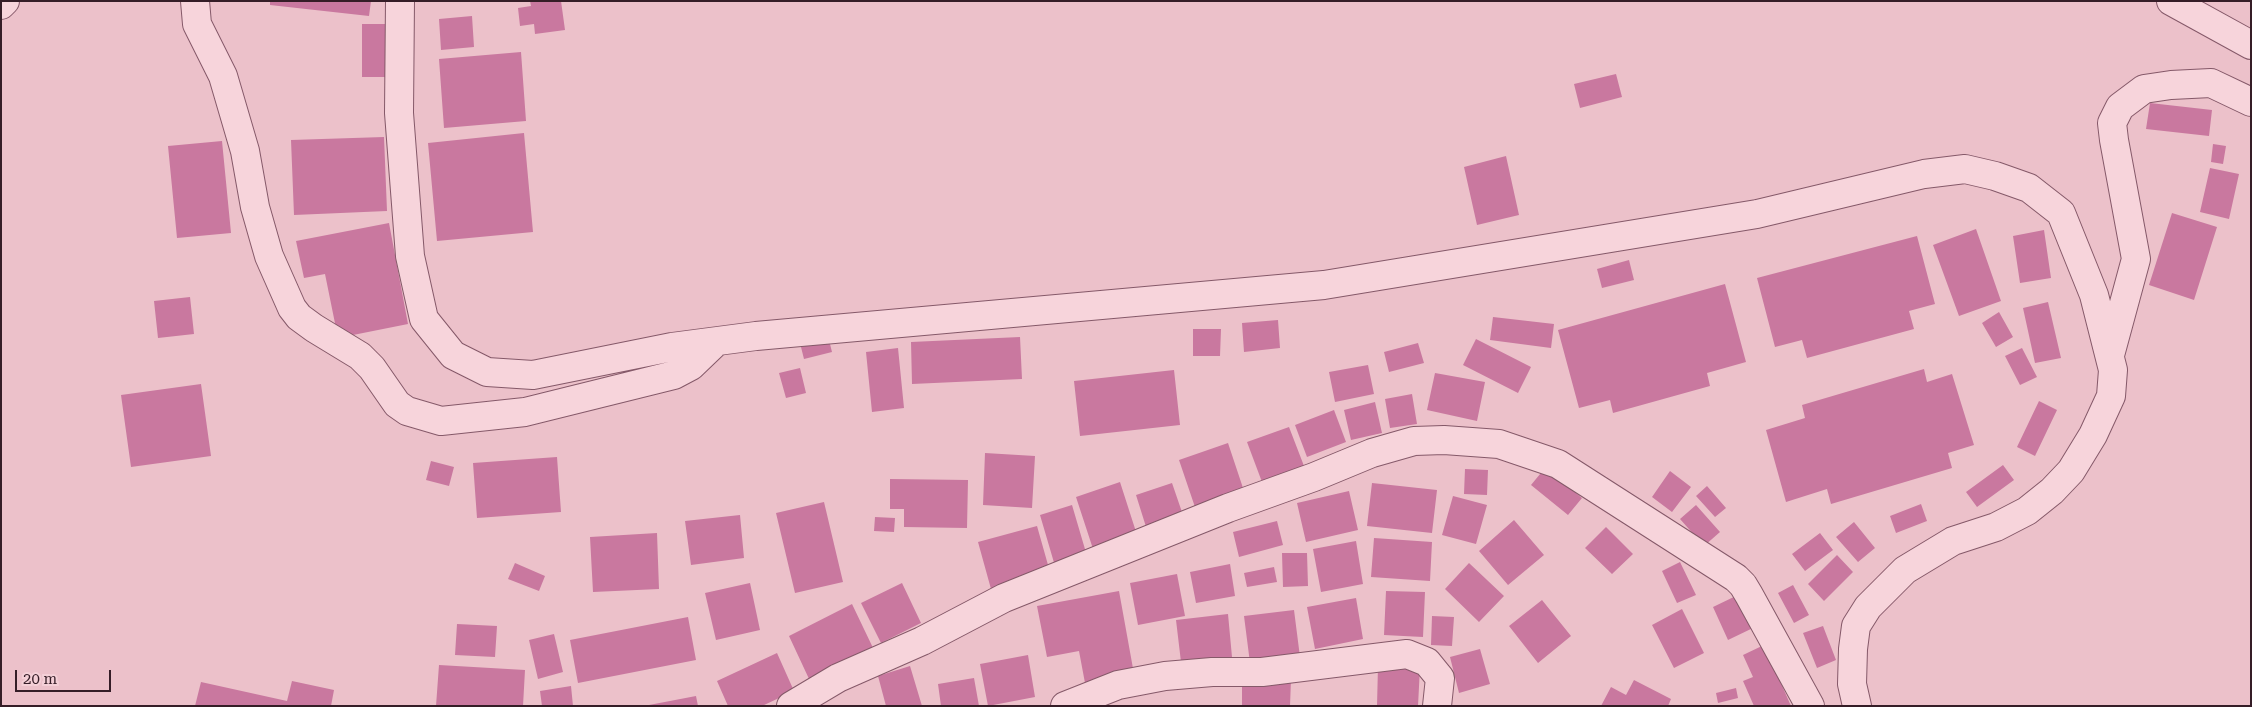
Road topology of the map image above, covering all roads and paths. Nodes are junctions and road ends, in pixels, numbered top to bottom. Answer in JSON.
{"nodes":[{"id":1,"x":5,"y":1,"type":"edge"},
{"id":2,"x":196,"y":1,"type":"edge"},
{"id":3,"x":400,"y":1,"type":"edge"},
{"id":4,"x":2171,"y":1,"type":"edge"},
{"id":5,"x":1,"y":5,"type":"edge"},
{"id":6,"x":2251,"y":45,"type":"edge"},
{"id":7,"x":2251,"y":102,"type":"edge"},
{"id":8,"x":716,"y":342,"type":"junction"},
{"id":9,"x":2109,"y":357,"type":"junction"},
{"id":10,"x":791,"y":706,"type":"edge"},
{"id":11,"x":1066,"y":706,"type":"edge"},
{"id":12,"x":1437,"y":706,"type":"edge"},
{"id":13,"x":1810,"y":706,"type":"edge"},
{"id":14,"x":1857,"y":706,"type":"edge"}],
"edges":[{"from":1,"to":5,"type":"street"},
{"from":2,"to":8,"type":"street"},
{"from":3,"to":8,"type":"street"},
{"from":4,"to":6,"type":"street"},
{"from":7,"to":9,"type":"street"},
{"from":8,"to":9,"type":"street"},
{"from":9,"to":14,"type":"street"},
{"from":10,"to":13,"type":"street"},
{"from":11,"to":12,"type":"street"}]}
